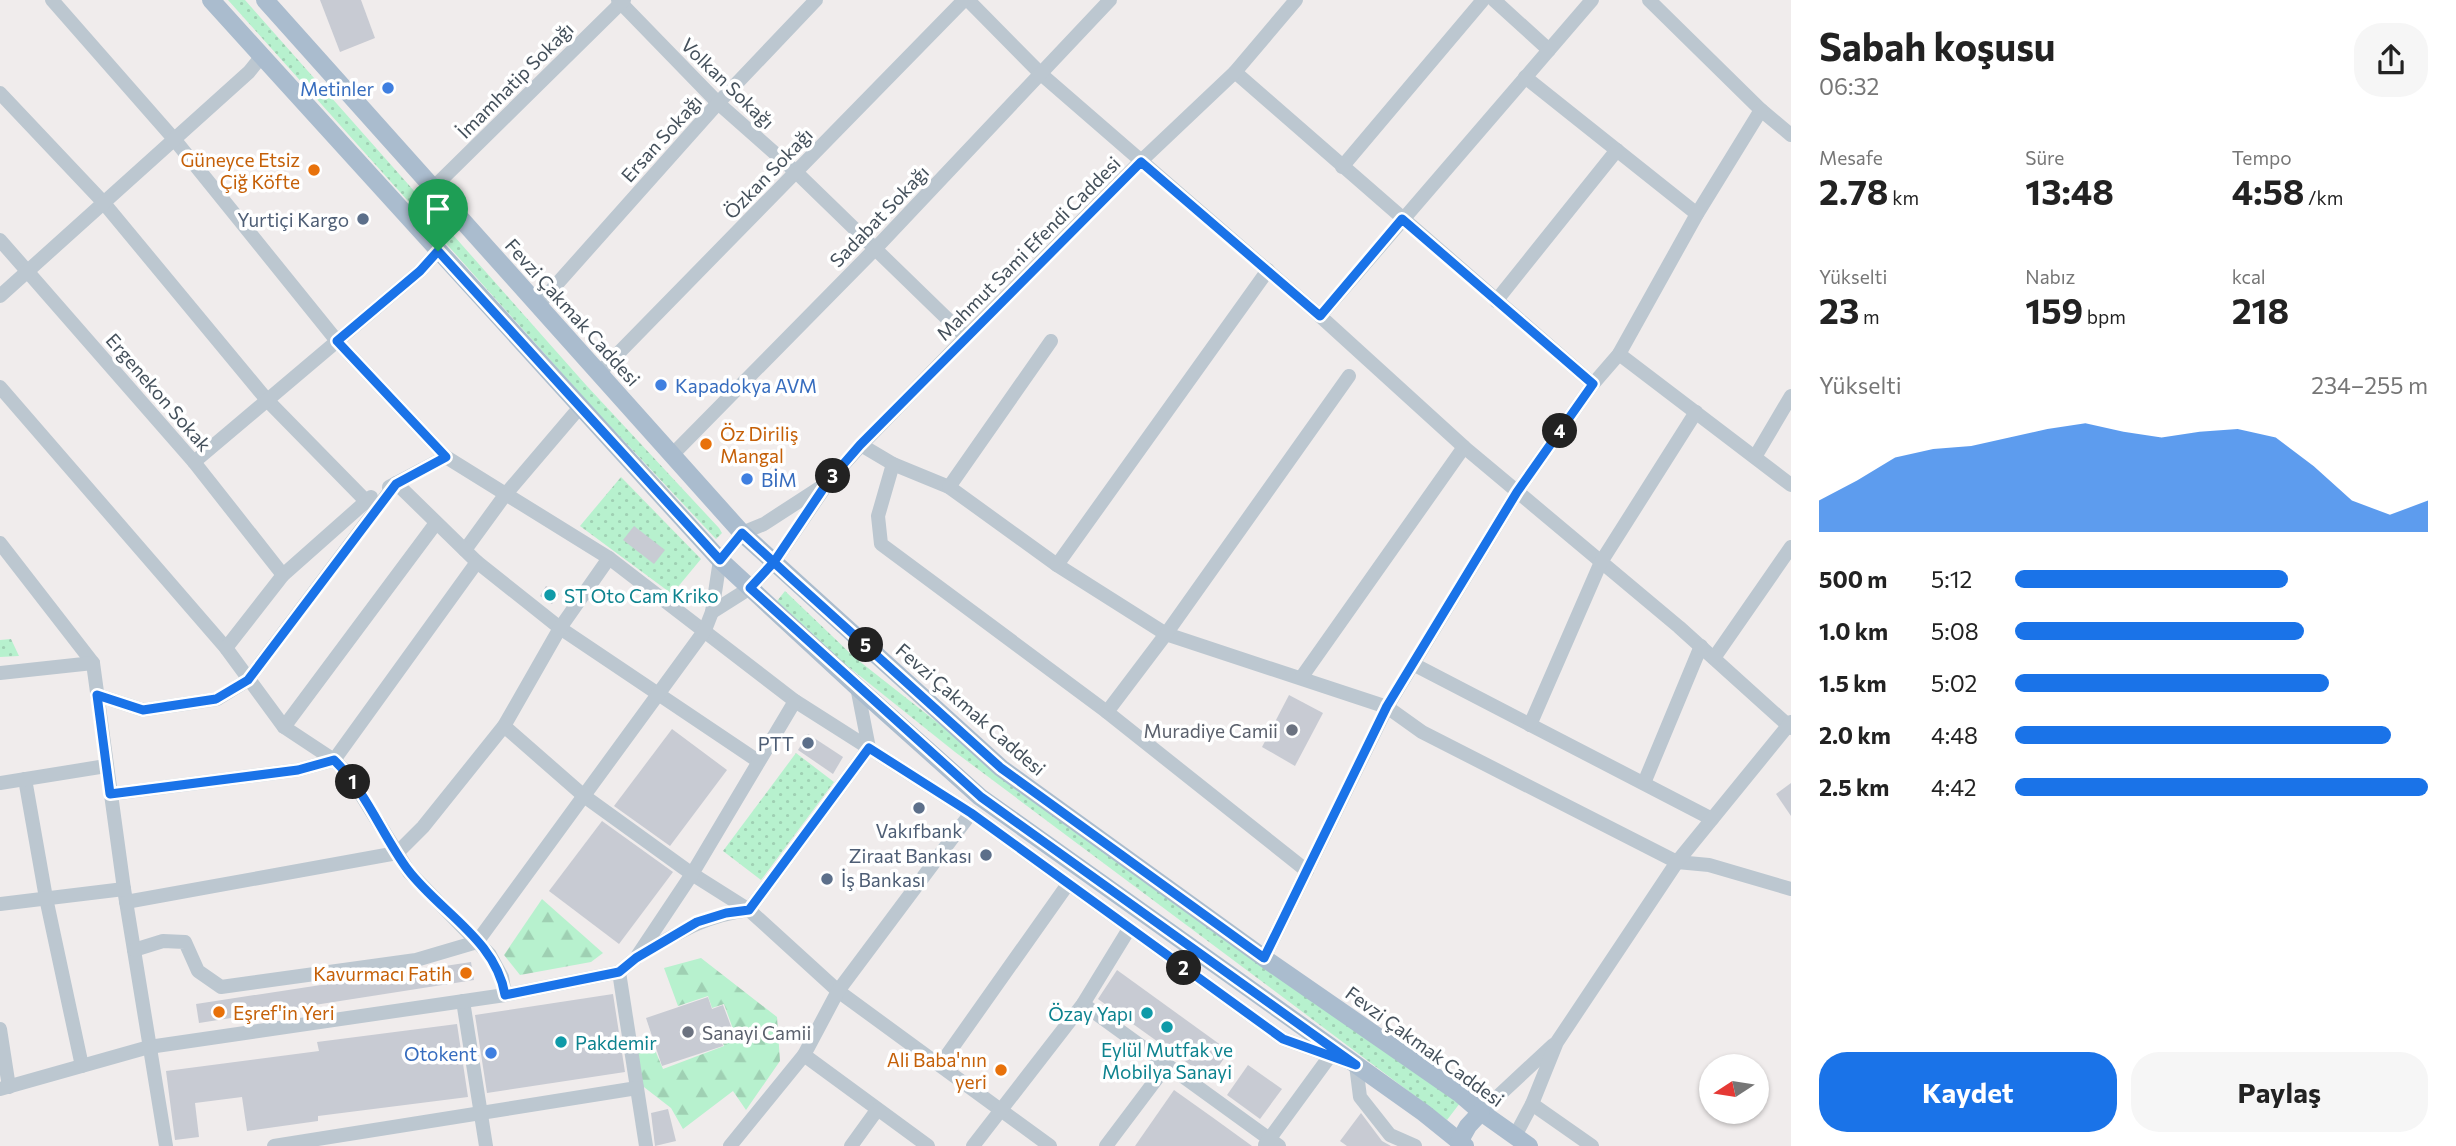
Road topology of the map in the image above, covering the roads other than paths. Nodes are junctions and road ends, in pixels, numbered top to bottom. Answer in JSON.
{"nodes":[{"id":1,"x":52,"y":0,"type":"edge"},
{"id":2,"x":211,"y":0,"type":"edge"},
{"id":3,"x":265,"y":0,"type":"edge"},
{"id":4,"x":816,"y":0,"type":"edge"},
{"id":5,"x":966,"y":0,"type":"edge"},
{"id":6,"x":1110,"y":0,"type":"edge"},
{"id":7,"x":1296,"y":0,"type":"edge"},
{"id":8,"x":1482,"y":0,"type":"edge"},
{"id":9,"x":1494,"y":0,"type":"edge"},
{"id":10,"x":1592,"y":0,"type":"edge"},
{"id":11,"x":1649,"y":0,"type":"edge"},
{"id":12,"x":621,"y":1,"type":"edge"},
{"id":13,"x":1549,"y":50,"type":"junction"},
{"id":14,"x":261,"y":57,"type":"junction"},
{"id":15,"x":1235,"y":72,"type":"junction"},
{"id":16,"x":1041,"y":74,"type":"junction"},
{"id":17,"x":1525,"y":77,"type":"junction"},
{"id":18,"x":0,"y":93,"type":"edge"},
{"id":19,"x":718,"y":103,"type":"junction"},
{"id":20,"x":1761,"y":110,"type":"junction"},
{"id":21,"x":1791,"y":135,"type":"edge"},
{"id":22,"x":174,"y":139,"type":"junction"},
{"id":23,"x":1618,"y":150,"type":"junction"},
{"id":24,"x":1141,"y":162,"type":"junction"},
{"id":25,"x":1342,"y":167,"type":"junction"},
{"id":26,"x":796,"y":172,"type":"junction"},
{"id":27,"x":433,"y":188,"type":"junction"},
{"id":28,"x":103,"y":202,"type":"junction"},
{"id":29,"x":1697,"y":214,"type":"junction"},
{"id":30,"x":1402,"y":219,"type":"junction"},
{"id":31,"x":0,"y":240,"type":"edge"},
{"id":32,"x":875,"y":249,"type":"junction"},
{"id":33,"x":438,"y":251,"type":"junction"},
{"id":34,"x":1268,"y":271,"type":"junction"},
{"id":35,"x":29,"y":272,"type":"junction"},
{"id":36,"x":0,"y":296,"type":"edge"},
{"id":37,"x":1496,"y":301,"type":"junction"},
{"id":38,"x":539,"y":304,"type":"junction"},
{"id":39,"x":1320,"y":316,"type":"junction"},
{"id":40,"x":966,"y":337,"type":"junction"},
{"id":41,"x":337,"y":341,"type":"junction"},
{"id":42,"x":1051,"y":341,"type":"dead end"},
{"id":43,"x":1619,"y":354,"type":"junction"},
{"id":44,"x":599,"y":373,"type":"junction"},
{"id":45,"x":1349,"y":376,"type":"dead end"},
{"id":46,"x":1593,"y":384,"type":"junction"},
{"id":47,"x":0,"y":387,"type":"edge"},
{"id":48,"x":1791,"y":396,"type":"edge"},
{"id":49,"x":267,"y":400,"type":"junction"},
{"id":50,"x":580,"y":407,"type":"junction"},
{"id":51,"x":1696,"y":412,"type":"junction"},
{"id":52,"x":860,"y":445,"type":"junction"},
{"id":53,"x":1464,"y":447,"type":"junction"},
{"id":54,"x":672,"y":454,"type":"junction"},
{"id":55,"x":446,"y":457,"type":"junction"},
{"id":56,"x":1755,"y":457,"type":"junction"},
{"id":57,"x":194,"y":462,"type":"junction"},
{"id":58,"x":894,"y":464,"type":"junction"},
{"id":59,"x":827,"y":483,"type":"junction"},
{"id":60,"x":396,"y":484,"type":"junction"},
{"id":61,"x":1791,"y":485,"type":"edge"},
{"id":62,"x":950,"y":487,"type":"junction"},
{"id":63,"x":1517,"y":492,"type":"junction"},
{"id":64,"x":505,"y":495,"type":"junction"},
{"id":65,"x":366,"y":501,"type":"junction"},
{"id":66,"x":436,"y":523,"type":"junction"},
{"id":67,"x":742,"y":533,"type":"junction"},
{"id":68,"x":0,"y":542,"type":"edge"},
{"id":69,"x":1791,"y":547,"type":"edge"},
{"id":70,"x":465,"y":551,"type":"junction"},
{"id":71,"x":609,"y":558,"type":"junction"},
{"id":72,"x":720,"y":560,"type":"junction"},
{"id":73,"x":477,"y":562,"type":"junction"},
{"id":74,"x":774,"y":562,"type":"junction"},
{"id":75,"x":1601,"y":562,"type":"junction"},
{"id":76,"x":1058,"y":565,"type":"junction"},
{"id":77,"x":283,"y":575,"type":"junction"},
{"id":78,"x":750,"y":588,"type":"junction"},
{"id":79,"x":712,"y":612,"type":"junction"},
{"id":80,"x":561,"y":628,"type":"junction"},
{"id":81,"x":705,"y":630,"type":"junction"},
{"id":82,"x":1166,"y":634,"type":"junction"},
{"id":83,"x":1701,"y":646,"type":"junction"},
{"id":84,"x":226,"y":648,"type":"junction"},
{"id":85,"x":1714,"y":658,"type":"junction"},
{"id":86,"x":93,"y":663,"type":"junction"},
{"id":87,"x":1413,"y":664,"type":"junction"},
{"id":88,"x":0,"y":673,"type":"edge"},
{"id":89,"x":1301,"y":678,"type":"junction"},
{"id":90,"x":248,"y":680,"type":"junction"},
{"id":91,"x":857,"y":687,"type":"junction"},
{"id":92,"x":658,"y":694,"type":"junction"},
{"id":93,"x":97,"y":695,"type":"junction"},
{"id":94,"x":795,"y":701,"type":"junction"},
{"id":95,"x":1387,"y":706,"type":"junction"},
{"id":96,"x":1107,"y":712,"type":"junction"},
{"id":97,"x":1530,"y":724,"type":"junction"},
{"id":98,"x":1790,"y":725,"type":"edge"},
{"id":99,"x":504,"y":726,"type":"junction"},
{"id":100,"x":284,"y":727,"type":"junction"},
{"id":101,"x":869,"y":748,"type":"junction"},
{"id":102,"x":334,"y":760,"type":"junction"},
{"id":103,"x":758,"y":761,"type":"junction"},
{"id":104,"x":106,"y":766,"type":"junction"},
{"id":105,"x":25,"y":779,"type":"junction"},
{"id":106,"x":0,"y":783,"type":"edge"},
{"id":107,"x":1644,"y":783,"type":"junction"},
{"id":108,"x":110,"y":794,"type":"junction"},
{"id":109,"x":584,"y":796,"type":"junction"},
{"id":110,"x":971,"y":813,"type":"junction"},
{"id":111,"x":1712,"y":819,"type":"junction"},
{"id":112,"x":397,"y":853,"type":"junction"},
{"id":113,"x":1677,"y":862,"type":"junction"},
{"id":114,"x":1307,"y":872,"type":"junction"},
{"id":115,"x":692,"y":874,"type":"junction"},
{"id":116,"x":1068,"y":884,"type":"junction"},
{"id":117,"x":1791,"y":889,"type":"edge"},
{"id":118,"x":125,"y":895,"type":"junction"},
{"id":119,"x":46,"y":898,"type":"junction"},
{"id":120,"x":0,"y":904,"type":"edge"},
{"id":121,"x":749,"y":910,"type":"junction"},
{"id":122,"x":1129,"y":929,"type":"junction"},
{"id":123,"x":477,"y":942,"type":"junction"},
{"id":124,"x":134,"y":950,"type":"junction"},
{"id":125,"x":636,"y":958,"type":"junction"},
{"id":126,"x":1264,"y":958,"type":"junction"},
{"id":127,"x":619,"y":972,"type":"junction"},
{"id":128,"x":838,"y":991,"type":"junction"},
{"id":129,"x":505,"y":995,"type":"junction"},
{"id":130,"x":463,"y":1001,"type":"junction"},
{"id":131,"x":1083,"y":1004,"type":"junction"},
{"id":132,"x":0,"y":1029,"type":"edge"},
{"id":133,"x":1557,"y":1042,"type":"junction"},
{"id":134,"x":149,"y":1046,"type":"junction"},
{"id":135,"x":804,"y":1055,"type":"junction"},
{"id":136,"x":1330,"y":1056,"type":"junction"},
{"id":137,"x":940,"y":1065,"type":"junction"},
{"id":138,"x":1167,"y":1065,"type":"junction"},
{"id":139,"x":1356,"y":1065,"type":"junction"},
{"id":140,"x":82,"y":1066,"type":"junction"},
{"id":141,"x":5,"y":1088,"type":"edge"},
{"id":142,"x":637,"y":1088,"type":"junction"},
{"id":143,"x":1532,"y":1104,"type":"junction"},
{"id":144,"x":1000,"y":1109,"type":"junction"},
{"id":145,"x":877,"y":1110,"type":"junction"},
{"id":146,"x":1481,"y":1112,"type":"junction"},
{"id":147,"x":481,"y":1113,"type":"junction"},
{"id":148,"x":1519,"y":1143,"type":"edge"},
{"id":149,"x":1271,"y":1144,"type":"edge"},
{"id":150,"x":1461,"y":1145,"type":"edge"},
{"id":151,"x":166,"y":1146,"type":"edge"},
{"id":152,"x":274,"y":1146,"type":"edge"},
{"id":153,"x":486,"y":1146,"type":"edge"},
{"id":154,"x":646,"y":1146,"type":"edge"},
{"id":155,"x":730,"y":1146,"type":"edge"},
{"id":156,"x":851,"y":1146,"type":"edge"},
{"id":157,"x":928,"y":1146,"type":"edge"},
{"id":158,"x":973,"y":1146,"type":"edge"},
{"id":159,"x":1050,"y":1146,"type":"edge"},
{"id":160,"x":1106,"y":1146,"type":"edge"},
{"id":161,"x":1415,"y":1146,"type":"edge"},
{"id":162,"x":1592,"y":1146,"type":"edge"}],
"edges":[{"from":1,"to":22,"type":"street"},
{"from":2,"to":14,"type":"main road"},
{"from":3,"to":27,"type":"main road","name":"Fevzi Çakmak Caddesi"},
{"from":4,"to":19,"type":"street","name":"Ersan Sokağı"},
{"from":5,"to":16,"type":"street"},
{"from":5,"to":26,"type":"street","name":"Özkan Sokağı"},
{"from":6,"to":16,"type":"street","name":"Sadabat Sokağı"},
{"from":7,"to":15,"type":"street","name":"Mahmut Sami Efendi Caddesi"},
{"from":8,"to":25,"type":"street"},
{"from":9,"to":13,"type":"street"},
{"from":10,"to":13,"type":"street"},
{"from":11,"to":20,"type":"street"},
{"from":12,"to":19,"type":"street","name":"Volkan Sokağı"},
{"from":12,"to":27,"type":"street","name":"İmamhatip Sokağı"},
{"from":13,"to":17,"type":"street"},
{"from":14,"to":22,"type":"street"},
{"from":14,"to":33,"type":"main road"},
{"from":15,"to":24,"type":"street","name":"Mahmut Sami Efendi Caddesi"},
{"from":15,"to":25,"type":"street"},
{"from":16,"to":24,"type":"street"},
{"from":16,"to":32,"type":"street","name":"Sadabat Sokağı"},
{"from":17,"to":23,"type":"street"},
{"from":17,"to":30,"type":"street"},
{"from":18,"to":28,"type":"street"},
{"from":19,"to":26,"type":"street","name":"Volkan Sokağı"},
{"from":19,"to":38,"type":"street","name":"Ersan Sokağı"},
{"from":20,"to":21,"type":"street"},
{"from":20,"to":29,"type":"street"},
{"from":22,"to":28,"type":"street"},
{"from":22,"to":41,"type":"street"},
{"from":23,"to":29,"type":"street"},
{"from":23,"to":37,"type":"street"},
{"from":24,"to":34,"type":"street"},
{"from":24,"to":40,"type":"street","name":"Mahmut Sami Efendi Caddesi"},
{"from":25,"to":30,"type":"street"},
{"from":26,"to":32,"type":"street","name":"Volkan Sokağı"},
{"from":26,"to":44,"type":"street","name":"Özkan Sokağı"},
{"from":27,"to":38,"type":"main road","name":"Fevzi Çakmak Caddesi"},
{"from":28,"to":35,"type":"street"},
{"from":28,"to":49,"type":"street"},
{"from":29,"to":43,"type":"street"},
{"from":30,"to":37,"type":"street"},
{"from":30,"to":39,"type":"street"},
{"from":31,"to":35,"type":"street","name":"Ergenekon Sokak"},
{"from":32,"to":40,"type":"street","name":"Volkan Sokağı"},
{"from":32,"to":54,"type":"street","name":"Sadabat Sokağı"},
{"from":33,"to":41,"type":"street"},
{"from":33,"to":50,"type":"main road"},
{"from":34,"to":39,"type":"street"},
{"from":34,"to":76,"type":"street"},
{"from":35,"to":36,"type":"street"},
{"from":35,"to":57,"type":"street","name":"Ergenekon Sokak"},
{"from":37,"to":46,"type":"street"},
{"from":38,"to":44,"type":"main road","name":"Fevzi Çakmak Caddesi"},
{"from":39,"to":53,"type":"street"},
{"from":40,"to":52,"type":"street","name":"Mahmut Sami Efendi Caddesi"},
{"from":41,"to":49,"type":"street"},
{"from":41,"to":55,"type":"street"},
{"from":42,"to":62,"type":"street"},
{"from":43,"to":46,"type":"street"},
{"from":43,"to":51,"type":"street"},
{"from":44,"to":54,"type":"main road","name":"Fevzi Çakmak Caddesi"},
{"from":45,"to":82,"type":"street"},
{"from":46,"to":63,"type":"street"},
{"from":47,"to":84,"type":"street"},
{"from":48,"to":56,"type":"street"},
{"from":49,"to":57,"type":"street"},
{"from":49,"to":65,"type":"street"},
{"from":50,"to":64,"type":"street"},
{"from":50,"to":72,"type":"main road"},
{"from":51,"to":56,"type":"street"},
{"from":51,"to":75,"type":"street"},
{"from":52,"to":58,"type":"street"},
{"from":52,"to":59,"type":"street","name":"Mahmut Sami Efendi Caddesi"},
{"from":53,"to":63,"type":"street"},
{"from":53,"to":89,"type":"street"},
{"from":54,"to":67,"type":"main road","name":"Fevzi Çakmak Caddesi"},
{"from":55,"to":60,"type":"street"},
{"from":55,"to":64,"type":"street"},
{"from":56,"to":61,"type":"street"},
{"from":57,"to":77,"type":"street","name":"Ergenekon Sokak"},
{"from":58,"to":62,"type":"street"},
{"from":58,"to":96,"type":"street"},
{"from":59,"to":67,"type":"street","name":"Mahmut Sami Efendi Caddesi"},
{"from":59,"to":74,"type":"street"},
{"from":60,"to":65,"type":"street"},
{"from":60,"to":66,"type":"street"},
{"from":60,"to":90,"type":"street"},
{"from":62,"to":76,"type":"street"},
{"from":63,"to":75,"type":"street"},
{"from":63,"to":87,"type":"street"},
{"from":64,"to":70,"type":"street"},
{"from":64,"to":71,"type":"street"},
{"from":65,"to":77,"type":"street"},
{"from":66,"to":70,"type":"street"},
{"from":66,"to":100,"type":"street"},
{"from":67,"to":72,"type":"street"},
{"from":67,"to":74,"type":"main road","name":"Fevzi Çakmak Caddesi"},
{"from":68,"to":86,"type":"street"},
{"from":69,"to":85,"type":"street"},
{"from":70,"to":73,"type":"street"},
{"from":71,"to":80,"type":"street"},
{"from":71,"to":81,"type":"street"},
{"from":72,"to":78,"type":"main road"},
{"from":72,"to":79,"type":"street"},
{"from":73,"to":80,"type":"street"},
{"from":73,"to":102,"type":"street"},
{"from":74,"to":78,"type":"street"},
{"from":74,"to":126,"type":"main road","name":"Fevzi Çakmak Caddesi"},
{"from":75,"to":83,"type":"street"},
{"from":75,"to":97,"type":"street"},
{"from":76,"to":82,"type":"street"},
{"from":77,"to":84,"type":"street"},
{"from":78,"to":79,"type":"street"},
{"from":78,"to":91,"type":"main road"},
{"from":79,"to":81,"type":"street"},
{"from":80,"to":92,"type":"street"},
{"from":80,"to":99,"type":"street"},
{"from":81,"to":92,"type":"street"},
{"from":81,"to":94,"type":"street"},
{"from":82,"to":89,"type":"street"},
{"from":82,"to":96,"type":"street"},
{"from":83,"to":85,"type":"street"},
{"from":83,"to":107,"type":"street"},
{"from":84,"to":90,"type":"street"},
{"from":85,"to":98,"type":"street"},
{"from":86,"to":88,"type":"street"},
{"from":86,"to":93,"type":"street"},
{"from":87,"to":95,"type":"street"},
{"from":87,"to":97,"type":"street"},
{"from":89,"to":95,"type":"street"},
{"from":90,"to":93,"type":"street"},
{"from":90,"to":100,"type":"street"},
{"from":91,"to":101,"type":"street"},
{"from":91,"to":139,"type":"main road"},
{"from":92,"to":103,"type":"street"},
{"from":92,"to":109,"type":"street"},
{"from":93,"to":104,"type":"street"},
{"from":94,"to":101,"type":"street"},
{"from":94,"to":103,"type":"street"},
{"from":95,"to":113,"type":"street"},
{"from":95,"to":114,"type":"street"},
{"from":96,"to":114,"type":"street"},
{"from":97,"to":107,"type":"street"},
{"from":98,"to":111,"type":"street"},
{"from":99,"to":109,"type":"street"},
{"from":99,"to":112,"type":"street"},
{"from":100,"to":102,"type":"street"},
{"from":101,"to":110,"type":"street"},
{"from":101,"to":121,"type":"street"},
{"from":102,"to":108,"type":"street"},
{"from":102,"to":112,"type":"street"},
{"from":103,"to":115,"type":"street"},
{"from":104,"to":105,"type":"street"},
{"from":104,"to":108,"type":"street"},
{"from":105,"to":106,"type":"street"},
{"from":105,"to":119,"type":"street"},
{"from":107,"to":111,"type":"street"},
{"from":108,"to":118,"type":"street"},
{"from":109,"to":115,"type":"street"},
{"from":109,"to":123,"type":"street"},
{"from":110,"to":116,"type":"street"},
{"from":110,"to":128,"type":"street"},
{"from":111,"to":113,"type":"street"},
{"from":112,"to":118,"type":"street"},
{"from":112,"to":123,"type":"street"},
{"from":113,"to":117,"type":"street"},
{"from":113,"to":133,"type":"street"},
{"from":114,"to":126,"type":"street"},
{"from":115,"to":121,"type":"street"},
{"from":115,"to":125,"type":"street"},
{"from":116,"to":122,"type":"street"},
{"from":116,"to":137,"type":"street"},
{"from":118,"to":119,"type":"street"},
{"from":118,"to":124,"type":"street"},
{"from":119,"to":120,"type":"street"},
{"from":119,"to":140,"type":"street"},
{"from":121,"to":125,"type":"street"},
{"from":121,"to":128,"type":"street"},
{"from":122,"to":131,"type":"street"},
{"from":122,"to":136,"type":"street"},
{"from":123,"to":124,"type":"street"},
{"from":123,"to":129,"type":"street"},
{"from":124,"to":134,"type":"street"},
{"from":125,"to":127,"type":"street"},
{"from":126,"to":146,"type":"main road","name":"Fevzi Çakmak Caddesi"},
{"from":127,"to":129,"type":"street"},
{"from":127,"to":142,"type":"street"},
{"from":128,"to":135,"type":"street"},
{"from":128,"to":137,"type":"street"},
{"from":129,"to":130,"type":"street"},
{"from":130,"to":134,"type":"street"},
{"from":130,"to":147,"type":"street"},
{"from":131,"to":138,"type":"street"},
{"from":131,"to":144,"type":"street"},
{"from":132,"to":141,"type":"street"},
{"from":133,"to":143,"type":"street"},
{"from":133,"to":146,"type":"street"},
{"from":134,"to":140,"type":"street"},
{"from":134,"to":151,"type":"street"},
{"from":135,"to":145,"type":"street"},
{"from":135,"to":155,"type":"street"},
{"from":136,"to":139,"type":"street"},
{"from":136,"to":149,"type":"street"},
{"from":137,"to":144,"type":"street"},
{"from":138,"to":149,"type":"street"},
{"from":138,"to":160,"type":"street"},
{"from":139,"to":150,"type":"main road"},
{"from":139,"to":161,"type":"street"},
{"from":140,"to":141,"type":"street"},
{"from":142,"to":147,"type":"street"},
{"from":142,"to":154,"type":"street"},
{"from":143,"to":148,"type":"street"},
{"from":143,"to":162,"type":"street"},
{"from":144,"to":158,"type":"street"},
{"from":144,"to":159,"type":"street"},
{"from":145,"to":156,"type":"street"},
{"from":145,"to":157,"type":"street"},
{"from":146,"to":148,"type":"main road","name":"Fevzi Çakmak Caddesi"},
{"from":146,"to":150,"type":"main road"},
{"from":147,"to":152,"type":"street"},
{"from":147,"to":153,"type":"street"}]}
